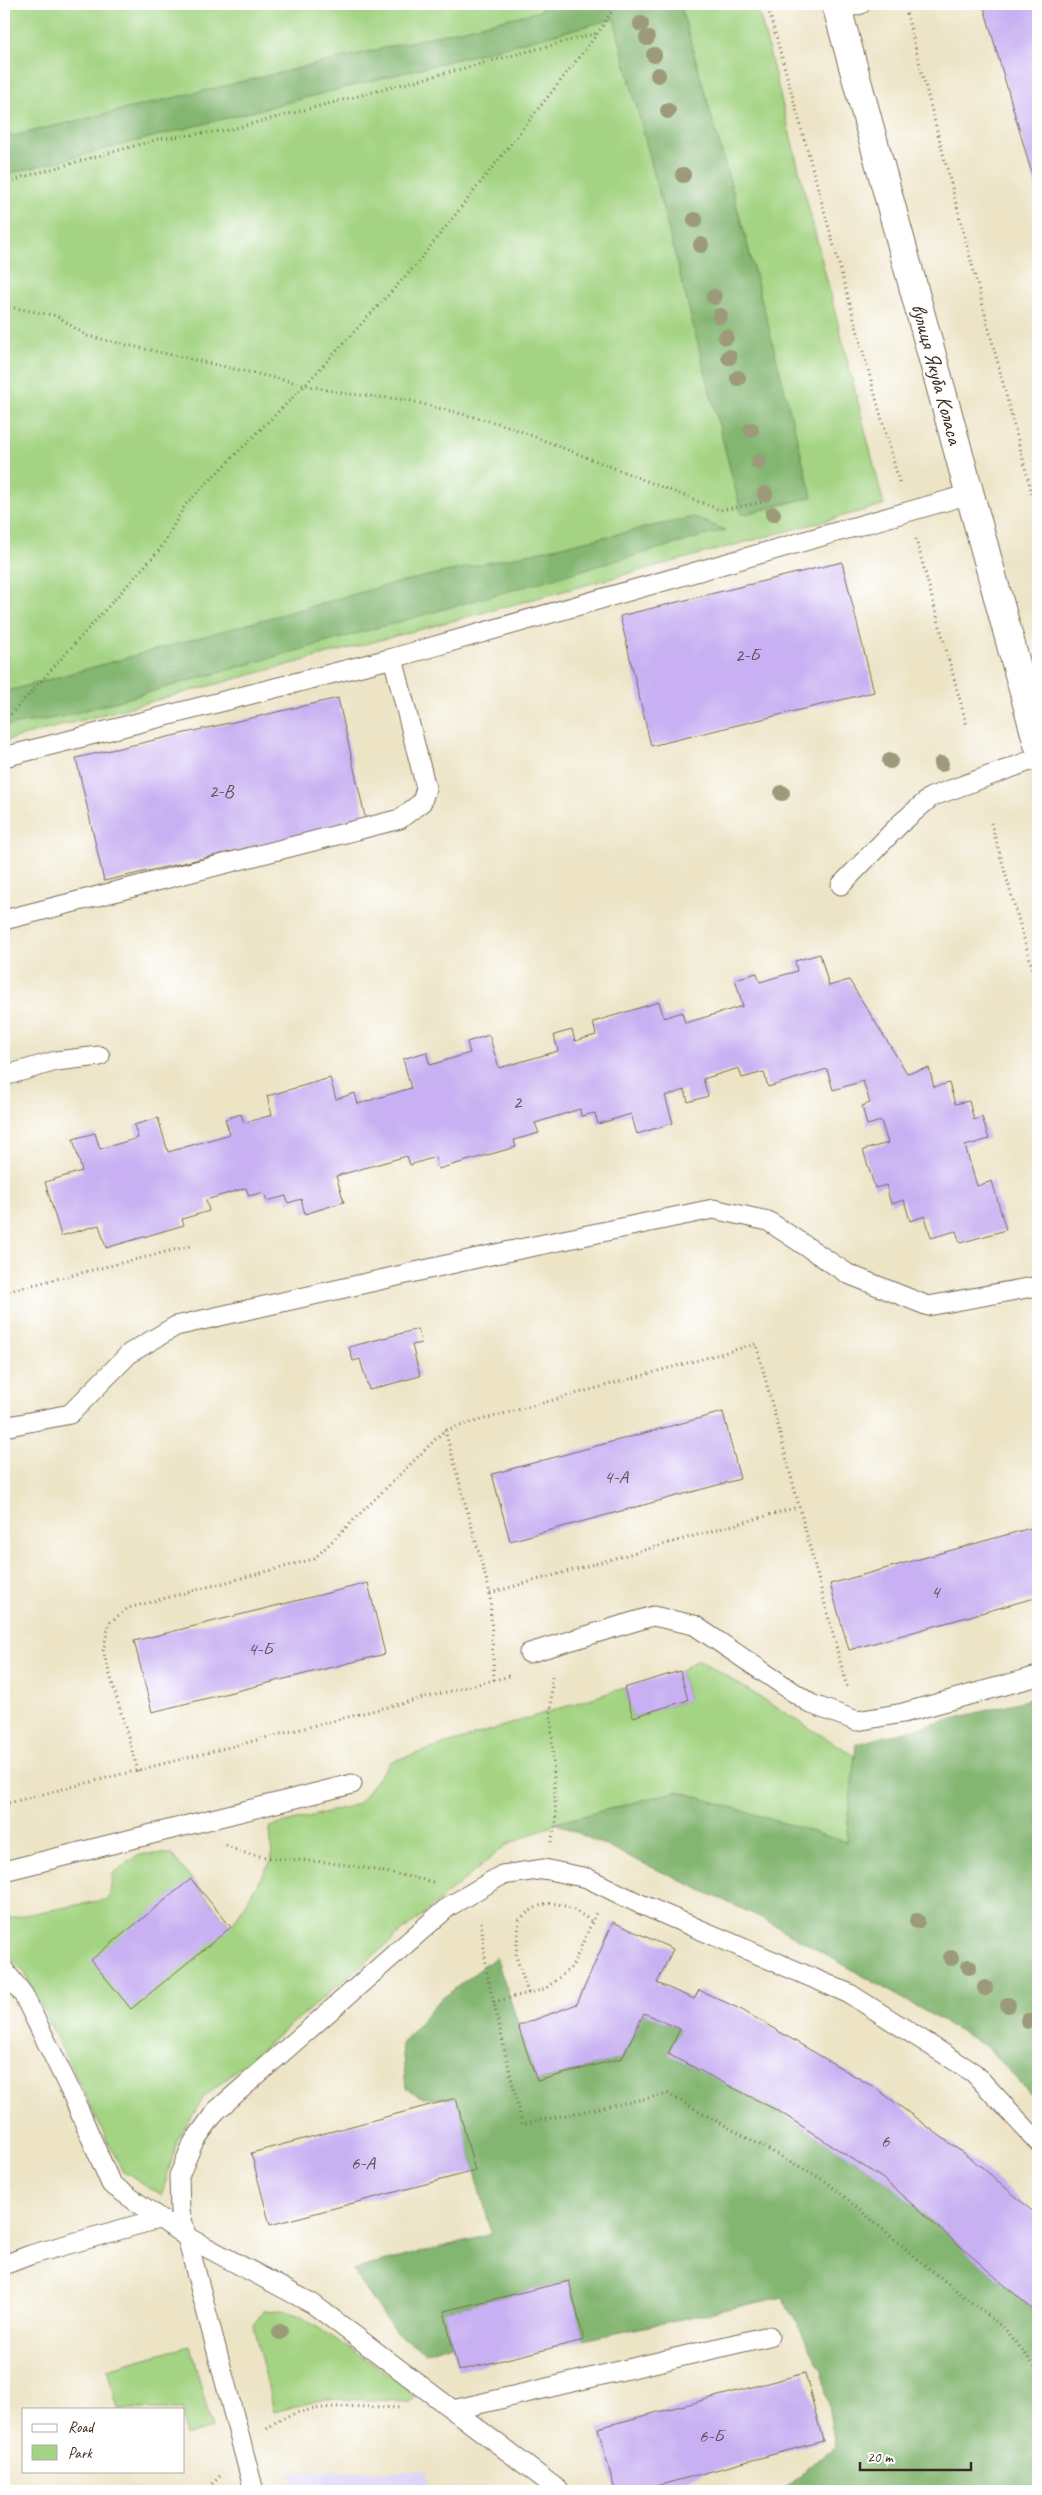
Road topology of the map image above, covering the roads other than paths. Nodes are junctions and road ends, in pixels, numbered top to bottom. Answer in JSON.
{"nodes":[{"id":1,"x":845,"y":6,"type":"edge"},
{"id":2,"x":970,"y":494,"type":"junction"},
{"id":3,"x":393,"y":658,"type":"junction"},
{"id":4,"x":1038,"y":744,"type":"edge"},
{"id":5,"x":4,"y":757,"type":"edge"},
{"id":6,"x":1038,"y":758,"type":"edge"},
{"id":7,"x":840,"y":885,"type":"dead end"},
{"id":8,"x":4,"y":920,"type":"edge"},
{"id":9,"x":100,"y":1056,"type":"dead end"},
{"id":10,"x":4,"y":1076,"type":"edge"},
{"id":11,"x":1038,"y":1286,"type":"edge"},
{"id":12,"x":4,"y":1427,"type":"edge"},
{"id":13,"x":529,"y":1653,"type":"road end"},
{"id":14,"x":1038,"y":1676,"type":"edge"},
{"id":15,"x":352,"y":1784,"type":"dead end"},
{"id":16,"x":4,"y":1871,"type":"edge"},
{"id":17,"x":4,"y":1970,"type":"edge"},
{"id":18,"x":1038,"y":2142,"type":"edge"},
{"id":19,"x":158,"y":2219,"type":"junction"},
{"id":20,"x":185,"y":2236,"type":"junction"},
{"id":21,"x":4,"y":2265,"type":"edge"},
{"id":22,"x":769,"y":2336,"type":"dead end"},
{"id":23,"x":453,"y":2410,"type":"junction"},
{"id":24,"x":254,"y":2491,"type":"edge"},
{"id":25,"x":560,"y":2491,"type":"edge"}],
"edges":[{"from":1,"to":2,"type":"street","name":"вулиця Якуба Коласа"},
{"from":2,"to":3,"type":"lane"},
{"from":2,"to":4,"type":"street","name":"вулиця Якуба Коласа"},
{"from":3,"to":5,"type":"lane"},
{"from":3,"to":8,"type":"lane"},
{"from":6,"to":7,"type":"lane"},
{"from":9,"to":10,"type":"lane"},
{"from":11,"to":12,"type":"lane"},
{"from":13,"to":14,"type":"lane"},
{"from":15,"to":16,"type":"lane"},
{"from":17,"to":19,"type":"lane"},
{"from":18,"to":20,"type":"lane"},
{"from":19,"to":20,"type":"lane"},
{"from":19,"to":21,"type":"lane"},
{"from":20,"to":23,"type":"lane"},
{"from":20,"to":24,"type":"lane"},
{"from":22,"to":23,"type":"lane"},
{"from":23,"to":25,"type":"lane"}]}
